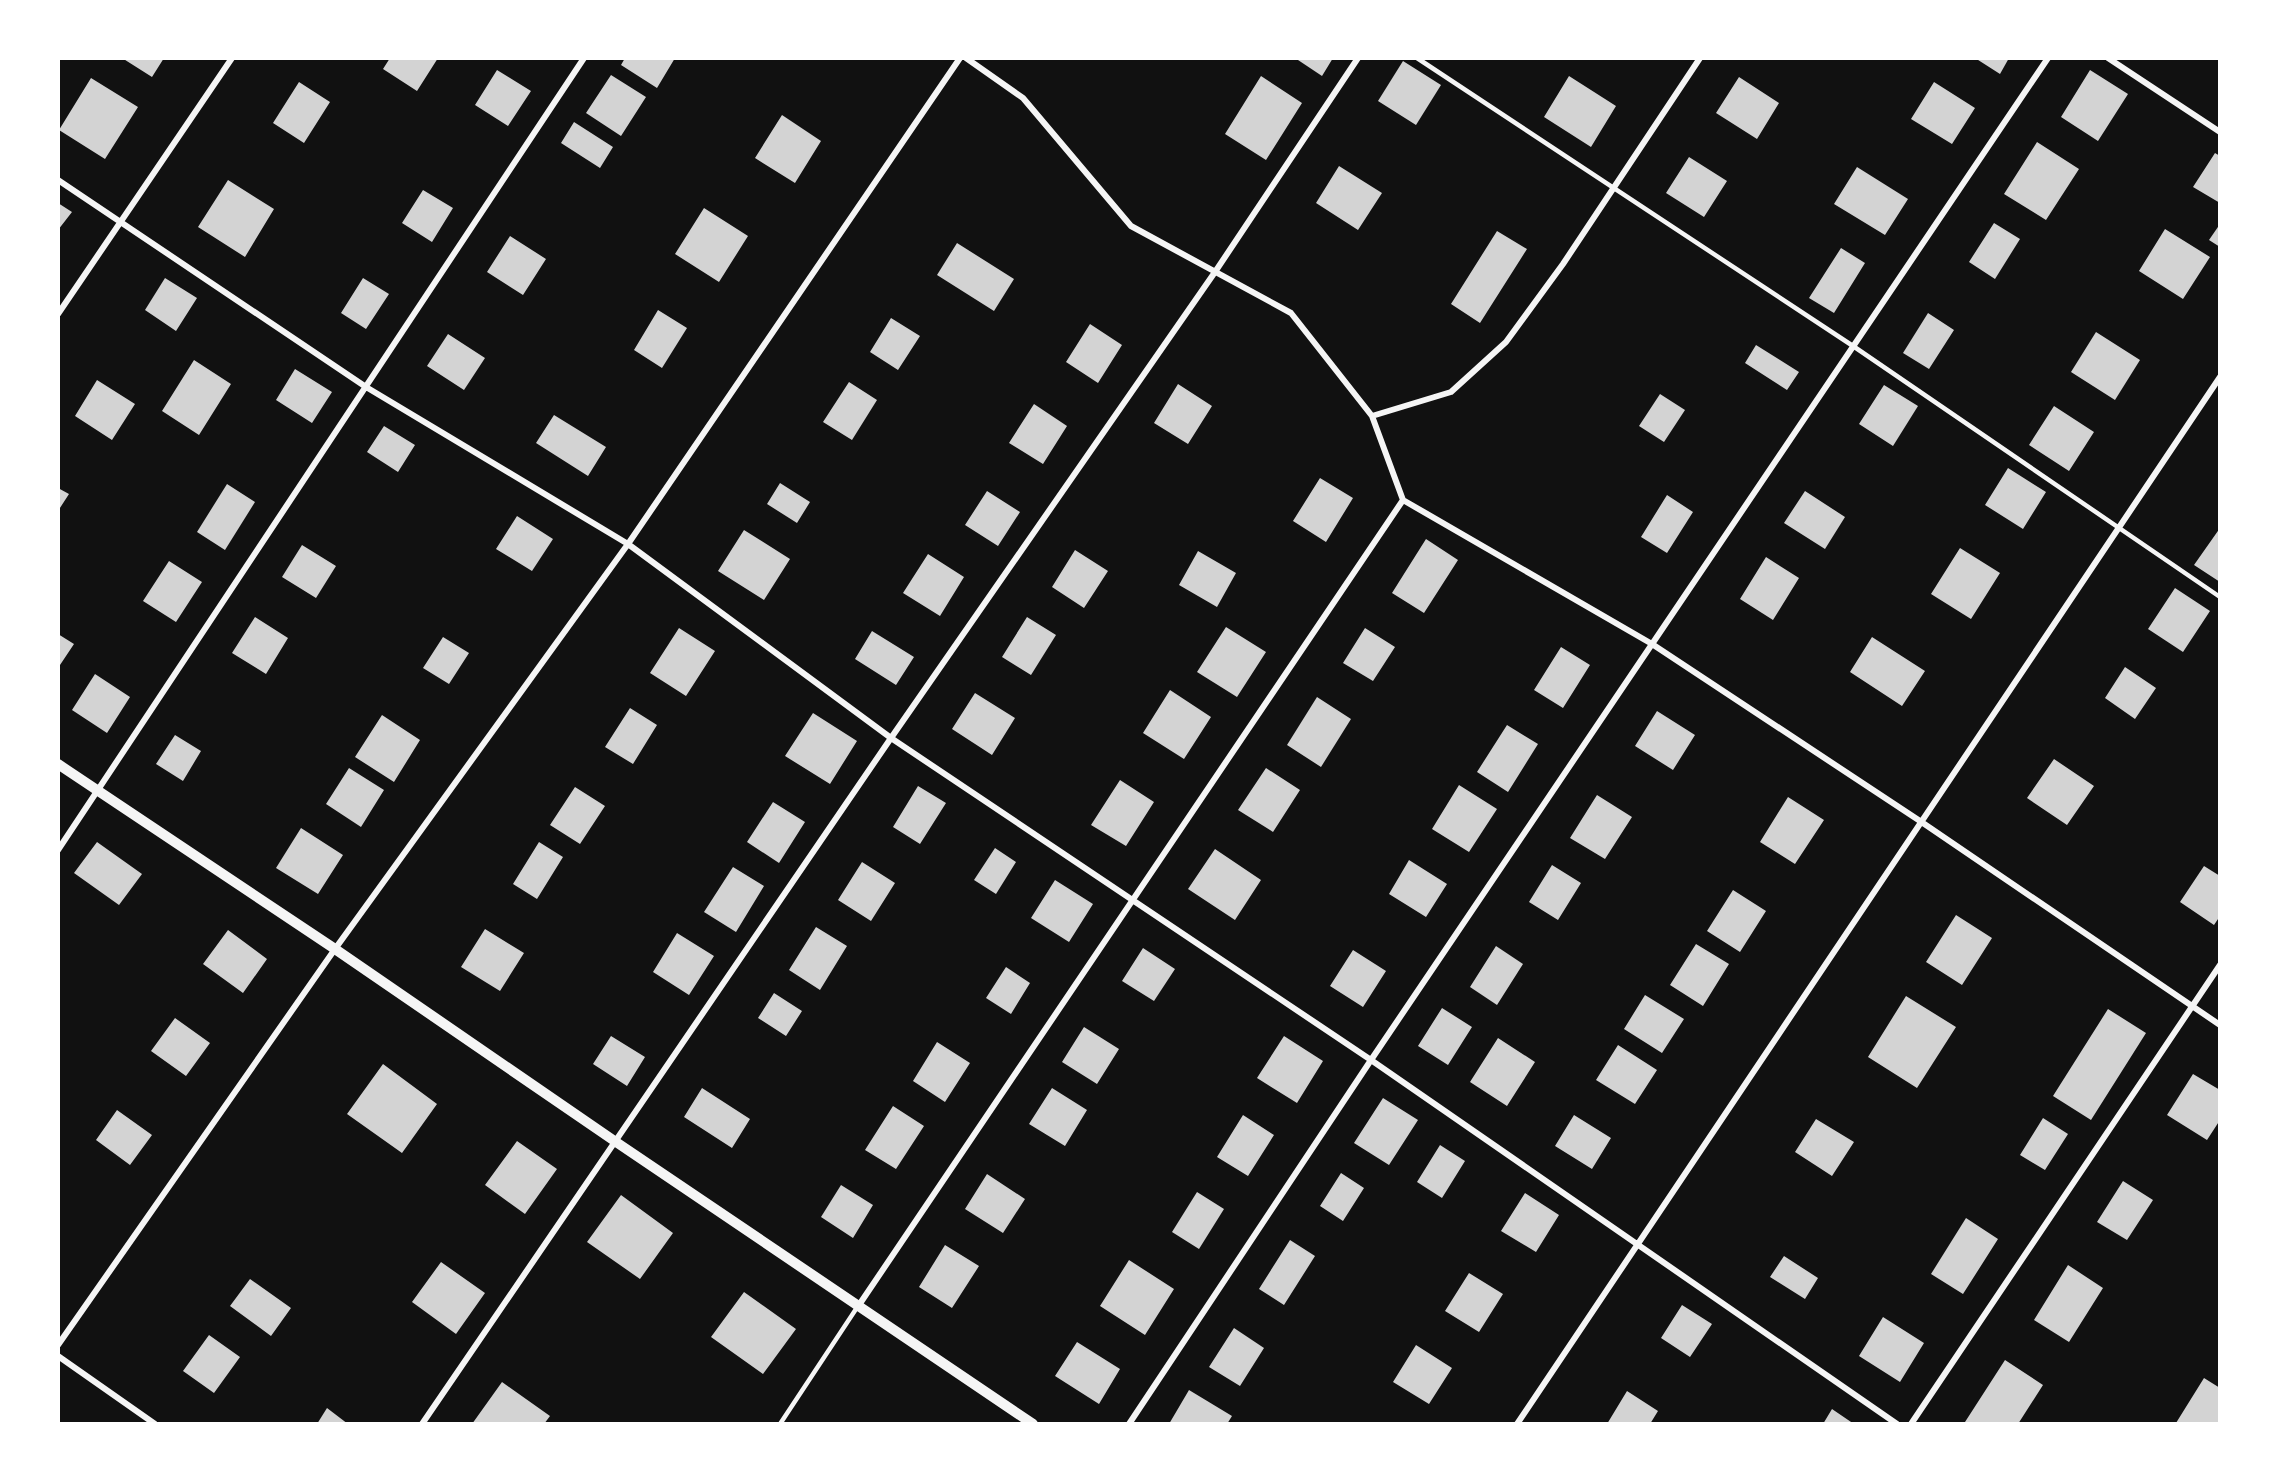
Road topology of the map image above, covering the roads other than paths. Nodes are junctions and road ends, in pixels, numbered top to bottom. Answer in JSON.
{"nodes":[{"id":1,"x":232,"y":58,"type":"edge"},
{"id":2,"x":584,"y":58,"type":"edge"},
{"id":3,"x":960,"y":58,"type":"edge"},
{"id":4,"x":966,"y":58,"type":"edge"},
{"id":5,"x":1358,"y":58,"type":"edge"},
{"id":6,"x":1417,"y":58,"type":"edge"},
{"id":7,"x":1700,"y":58,"type":"edge"},
{"id":8,"x":2048,"y":58,"type":"edge"},
{"id":9,"x":2108,"y":58,"type":"edge"},
{"id":10,"x":2220,"y":132,"type":"edge"},
{"id":11,"x":58,"y":180,"type":"edge"},
{"id":12,"x":1614,"y":188,"type":"junction"},
{"id":13,"x":121,"y":222,"type":"junction"},
{"id":14,"x":1215,"y":272,"type":"junction"},
{"id":15,"x":58,"y":314,"type":"edge"},
{"id":16,"x":1853,"y":346,"type":"junction"},
{"id":17,"x":2220,"y":377,"type":"edge"},
{"id":18,"x":366,"y":387,"type":"junction"},
{"id":19,"x":1372,"y":416,"type":"junction"},
{"id":20,"x":1403,"y":501,"type":"junction"},
{"id":21,"x":2118,"y":528,"type":"junction"},
{"id":22,"x":628,"y":544,"type":"junction"},
{"id":23,"x":2220,"y":597,"type":"edge"},
{"id":24,"x":1652,"y":644,"type":"junction"},
{"id":25,"x":891,"y":738,"type":"junction"},
{"id":26,"x":58,"y":764,"type":"edge"},
{"id":27,"x":98,"y":791,"type":"junction"},
{"id":28,"x":1920,"y":821,"type":"junction"},
{"id":29,"x":58,"y":850,"type":"edge"},
{"id":30,"x":1133,"y":900,"type":"junction"},
{"id":31,"x":335,"y":949,"type":"junction"},
{"id":32,"x":2220,"y":965,"type":"edge"},
{"id":33,"x":2192,"y":1006,"type":"junction"},
{"id":34,"x":2220,"y":1025,"type":"edge"},
{"id":35,"x":1371,"y":1060,"type":"junction"},
{"id":36,"x":616,"y":1142,"type":"junction"},
{"id":37,"x":1637,"y":1242,"type":"junction"},
{"id":38,"x":859,"y":1305,"type":"junction"},
{"id":39,"x":58,"y":1345,"type":"edge"},
{"id":40,"x":58,"y":1356,"type":"edge"},
{"id":41,"x":1030,"y":1422,"type":"edge"},
{"id":42,"x":155,"y":1424,"type":"edge"},
{"id":43,"x":422,"y":1424,"type":"edge"},
{"id":44,"x":780,"y":1424,"type":"edge"},
{"id":45,"x":1129,"y":1424,"type":"edge"},
{"id":46,"x":1517,"y":1424,"type":"edge"},
{"id":47,"x":1897,"y":1424,"type":"edge"},
{"id":48,"x":1911,"y":1424,"type":"edge"}],
"edges":[{"from":1,"to":13,"type":"street"},
{"from":2,"to":18,"type":"street"},
{"from":3,"to":22,"type":"street"},
{"from":4,"to":14,"type":"street"},
{"from":5,"to":14,"type":"street"},
{"from":6,"to":12,"type":"lane"},
{"from":7,"to":12,"type":"street"},
{"from":8,"to":16,"type":"street"},
{"from":9,"to":10,"type":"street"},
{"from":11,"to":13,"type":"street"},
{"from":12,"to":16,"type":"lane"},
{"from":12,"to":19,"type":"street"},
{"from":13,"to":15,"type":"street"},
{"from":13,"to":18,"type":"street"},
{"from":14,"to":19,"type":"street"},
{"from":14,"to":25,"type":"street"},
{"from":16,"to":21,"type":"lane"},
{"from":16,"to":24,"type":"street"},
{"from":17,"to":21,"type":"street"},
{"from":18,"to":22,"type":"street"},
{"from":18,"to":27,"type":"street"},
{"from":19,"to":20,"type":"street"},
{"from":20,"to":24,"type":"street"},
{"from":20,"to":30,"type":"street"},
{"from":21,"to":23,"type":"lane"},
{"from":21,"to":28,"type":"street"},
{"from":22,"to":25,"type":"street"},
{"from":22,"to":31,"type":"street"},
{"from":24,"to":28,"type":"street"},
{"from":24,"to":35,"type":"street"},
{"from":25,"to":30,"type":"street"},
{"from":25,"to":36,"type":"street"},
{"from":26,"to":27,"type":"street"},
{"from":27,"to":29,"type":"street"},
{"from":27,"to":31,"type":"street"},
{"from":28,"to":33,"type":"street"},
{"from":28,"to":37,"type":"street"},
{"from":30,"to":35,"type":"street"},
{"from":30,"to":38,"type":"street"},
{"from":31,"to":36,"type":"street"},
{"from":31,"to":39,"type":"street"},
{"from":32,"to":33,"type":"street"},
{"from":33,"to":34,"type":"street"},
{"from":33,"to":48,"type":"street"},
{"from":35,"to":37,"type":"street"},
{"from":35,"to":45,"type":"street"},
{"from":36,"to":38,"type":"street"},
{"from":36,"to":43,"type":"street"},
{"from":37,"to":46,"type":"street"},
{"from":37,"to":47,"type":"street"},
{"from":38,"to":41,"type":"street"},
{"from":38,"to":44,"type":"lane"},
{"from":40,"to":42,"type":"street"}]}
